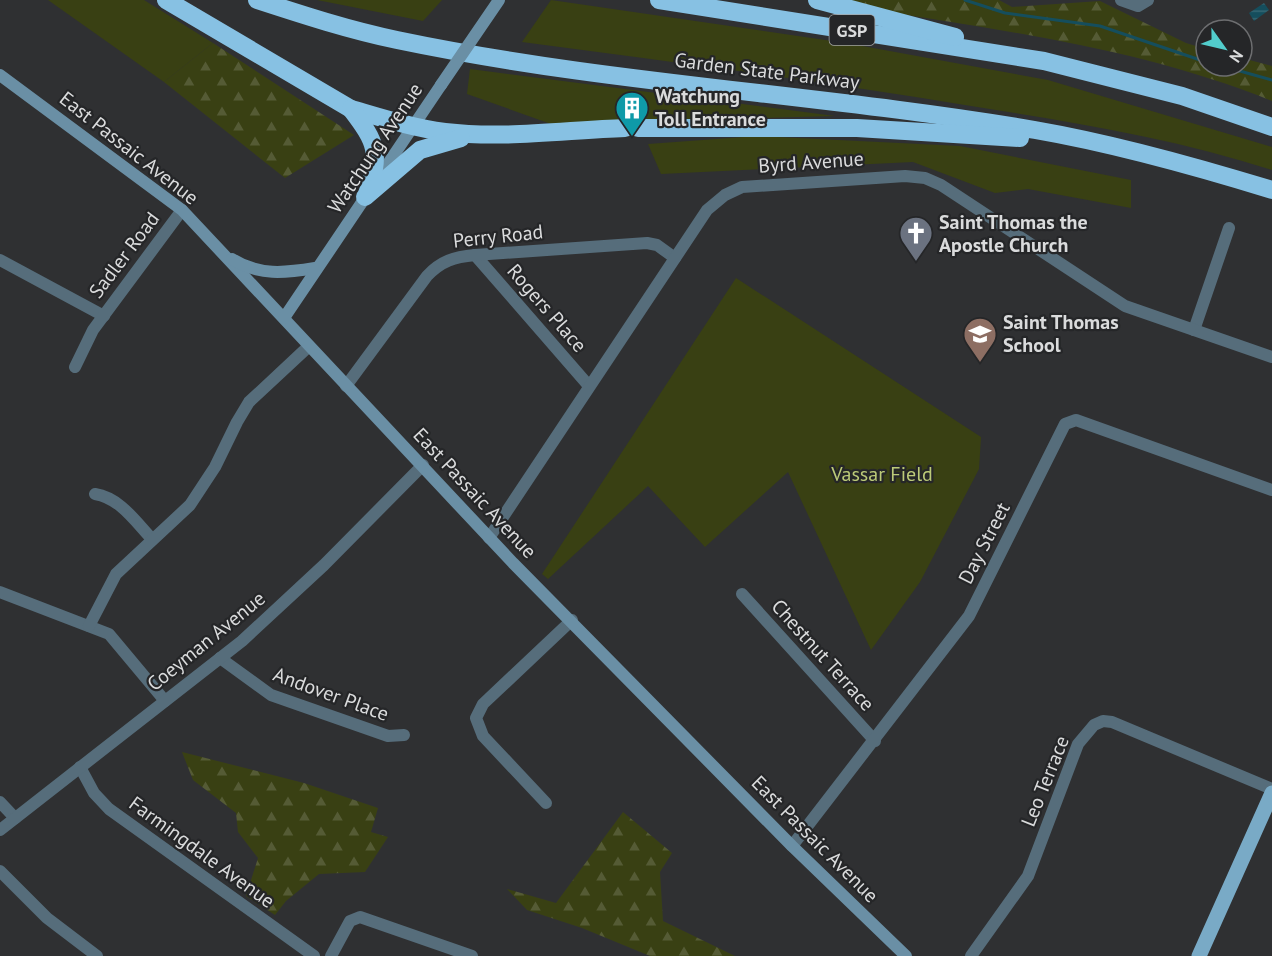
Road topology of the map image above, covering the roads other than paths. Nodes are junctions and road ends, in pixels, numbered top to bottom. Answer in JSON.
{"nodes":[{"id":1,"x":166,"y":0,"type":"edge"},
{"id":2,"x":257,"y":0,"type":"edge"},
{"id":3,"x":499,"y":0,"type":"edge"},
{"id":4,"x":659,"y":0,"type":"edge"},
{"id":5,"x":817,"y":0,"type":"edge"},
{"id":6,"x":1121,"y":0,"type":"edge"},
{"id":7,"x":1143,"y":3,"type":"edge"},
{"id":8,"x":1044,"y":61,"type":"junction"},
{"id":9,"x":0,"y":75,"type":"edge"},
{"id":10,"x":351,"y":109,"type":"junction"},
{"id":11,"x":413,"y":126,"type":"junction"},
{"id":12,"x":1272,"y":127,"type":"edge"},
{"id":13,"x":484,"y":135,"type":"junction"},
{"id":14,"x":1117,"y":146,"type":"junction"},
{"id":15,"x":1272,"y":190,"type":"edge"},
{"id":16,"x":365,"y":197,"type":"junction"},
{"id":17,"x":182,"y":210,"type":"junction"},
{"id":18,"x":1229,"y":228,"type":"dead end"},
{"id":19,"x":220,"y":250,"type":"junction"},
{"id":20,"x":475,"y":255,"type":"junction"},
{"id":21,"x":675,"y":258,"type":"junction"},
{"id":22,"x":0,"y":260,"type":"edge"},
{"id":23,"x":315,"y":268,"type":"junction"},
{"id":24,"x":104,"y":316,"type":"junction"},
{"id":25,"x":284,"y":318,"type":"junction"},
{"id":26,"x":1194,"y":330,"type":"junction"},
{"id":27,"x":308,"y":347,"type":"junction"},
{"id":28,"x":1272,"y":357,"type":"edge"},
{"id":29,"x":75,"y":367,"type":"dead end"},
{"id":30,"x":346,"y":386,"type":"junction"},
{"id":31,"x":589,"y":386,"type":"junction"},
{"id":32,"x":423,"y":465,"type":"junction"},
{"id":33,"x":1272,"y":490,"type":"edge"},
{"id":34,"x":95,"y":494,"type":"dead end"},
{"id":35,"x":489,"y":538,"type":"junction"},
{"id":36,"x":152,"y":539,"type":"junction"},
{"id":37,"x":0,"y":592,"type":"edge"},
{"id":38,"x":742,"y":594,"type":"dead end"},
{"id":39,"x":572,"y":620,"type":"junction"},
{"id":40,"x":89,"y":626,"type":"junction"},
{"id":41,"x":220,"y":658,"type":"junction"},
{"id":42,"x":165,"y":701,"type":"junction"},
{"id":43,"x":404,"y":735,"type":"dead end"},
{"id":44,"x":875,"y":741,"type":"junction"},
{"id":45,"x":80,"y":767,"type":"junction"},
{"id":46,"x":1272,"y":791,"type":"edge"},
{"id":47,"x":0,"y":802,"type":"edge"},
{"id":48,"x":546,"y":803,"type":"dead end"},
{"id":49,"x":15,"y":818,"type":"junction"},
{"id":50,"x":0,"y":830,"type":"edge"},
{"id":51,"x":792,"y":846,"type":"junction"},
{"id":52,"x":0,"y":871,"type":"edge"},
{"id":53,"x":897,"y":951,"type":"edge"},
{"id":54,"x":97,"y":956,"type":"edge"},
{"id":55,"x":314,"y":956,"type":"edge"},
{"id":56,"x":331,"y":956,"type":"edge"},
{"id":57,"x":471,"y":956,"type":"edge"},
{"id":58,"x":906,"y":956,"type":"edge"},
{"id":59,"x":971,"y":956,"type":"edge"},
{"id":60,"x":1199,"y":956,"type":"edge"}],
"edges":[{"from":1,"to":10,"type":"highway"},
{"from":2,"to":14,"type":"highway","name":"Garden State Parkway"},
{"from":3,"to":11,"type":"main road","name":"Watchung Avenue","bridge":true},
{"from":4,"to":8,"type":"highway","number":"GSP"},
{"from":5,"to":8,"type":"highway"},
{"from":6,"to":7,"type":"street"},
{"from":8,"to":12,"type":"highway","number":"GSP"},
{"from":9,"to":17,"type":"main road","name":"East Passaic Avenue"},
{"from":10,"to":11,"type":"highway"},
{"from":10,"to":16,"type":"highway"},
{"from":11,"to":13,"type":"highway"},
{"from":11,"to":16,"type":"main road","name":"Watchung Avenue"},
{"from":13,"to":14,"type":"highway"},
{"from":13,"to":16,"type":"highway"},
{"from":14,"to":15,"type":"highway","name":"Garden State Parkway"},
{"from":16,"to":23,"type":"main road","name":"Watchung Avenue"},
{"from":17,"to":19,"type":"main road","name":"East Passaic Avenue"},
{"from":17,"to":24,"type":"street","name":"Sadler Road"},
{"from":18,"to":26,"type":"street"},
{"from":19,"to":23,"type":"main road"},
{"from":19,"to":25,"type":"main road","name":"East Passaic Avenue"},
{"from":20,"to":21,"type":"street","name":"Perry Road"},
{"from":20,"to":30,"type":"street","name":"Perry Road"},
{"from":20,"to":31,"type":"street","name":"Rogers Place"},
{"from":21,"to":26,"type":"street","name":"Byrd Avenue"},
{"from":21,"to":31,"type":"street","name":"Byrd Avenue"},
{"from":22,"to":24,"type":"street","name":"Sadler Road"},
{"from":23,"to":25,"type":"main road","name":"Watchung Avenue"},
{"from":24,"to":29,"type":"street"},
{"from":25,"to":27,"type":"main road","name":"East Passaic Avenue"},
{"from":26,"to":28,"type":"street","name":"Byrd Avenue"},
{"from":27,"to":30,"type":"main road","name":"East Passaic Avenue"},
{"from":27,"to":36,"type":"street"},
{"from":30,"to":32,"type":"main road","name":"East Passaic Avenue"},
{"from":31,"to":35,"type":"street","name":"Byrd Avenue"},
{"from":32,"to":35,"type":"main road","name":"East Passaic Avenue"},
{"from":32,"to":41,"type":"street","name":"Coeyman Avenue"},
{"from":33,"to":44,"type":"street","name":"Day Street"},
{"from":34,"to":36,"type":"street"},
{"from":35,"to":39,"type":"main road","name":"East Passaic Avenue"},
{"from":36,"to":40,"type":"street"},
{"from":37,"to":40,"type":"street"},
{"from":38,"to":44,"type":"street","name":"Chestnut Terrace"},
{"from":39,"to":48,"type":"street"},
{"from":39,"to":51,"type":"main road","name":"East Passaic Avenue"},
{"from":40,"to":42,"type":"street"},
{"from":41,"to":42,"type":"street","name":"Coeyman Avenue"},
{"from":41,"to":43,"type":"street","name":"Andover Place"},
{"from":42,"to":45,"type":"street","name":"Coeyman Avenue"},
{"from":44,"to":51,"type":"street","name":"Day Street"},
{"from":45,"to":49,"type":"street","name":"Coeyman Avenue"},
{"from":45,"to":55,"type":"street","name":"Farmingdale Avenue"},
{"from":46,"to":59,"type":"street","name":"Leo Terrace"},
{"from":46,"to":60,"type":"main road"},
{"from":47,"to":49,"type":"street"},
{"from":49,"to":50,"type":"street","name":"Coeyman Avenue"},
{"from":51,"to":53,"type":"main road","name":"East Passaic Avenue"},
{"from":52,"to":54,"type":"street"},
{"from":53,"to":58,"type":"main road","name":"East Passaic Avenue"},
{"from":56,"to":57,"type":"street"}]}
